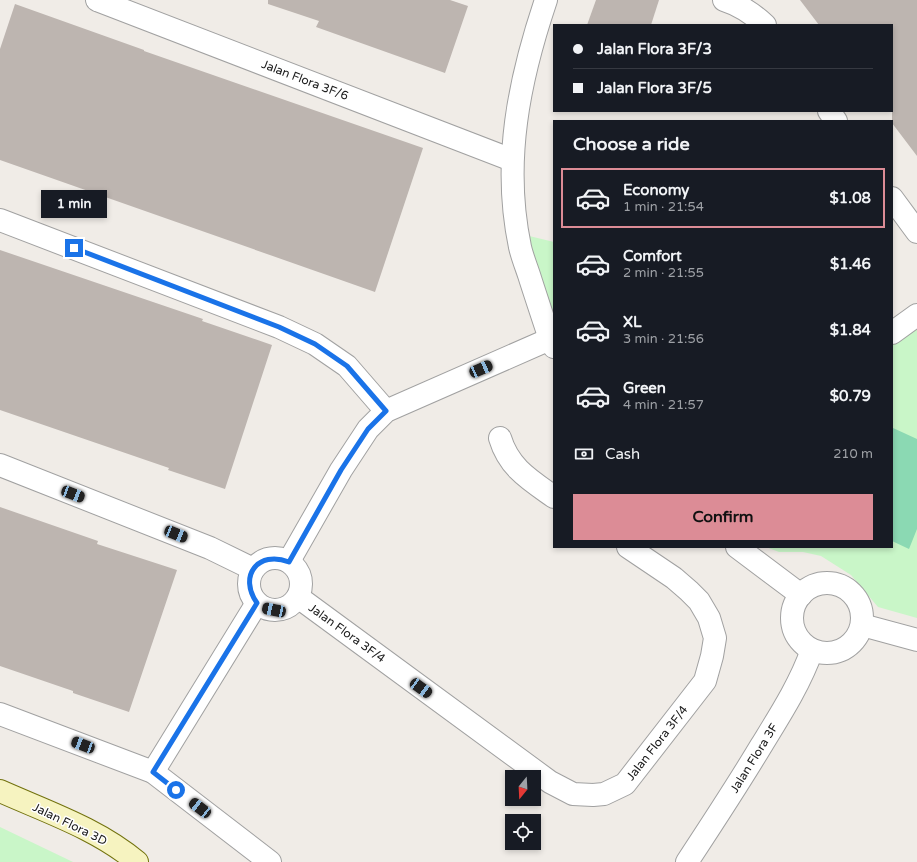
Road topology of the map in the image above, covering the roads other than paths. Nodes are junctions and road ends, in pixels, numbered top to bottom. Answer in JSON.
{"nodes":[{"id":1,"x":97,"y":0,"type":"edge"},
{"id":2,"x":546,"y":0,"type":"edge"},
{"id":3,"x":724,"y":0,"type":"edge"},
{"id":4,"x":764,"y":24,"type":"edge"},
{"id":5,"x":512,"y":160,"type":"junction"},
{"id":6,"x":893,"y":199,"type":"edge"},
{"id":7,"x":0,"y":220,"type":"edge"},
{"id":8,"x":917,"y":232,"type":"edge"},
{"id":9,"x":917,"y":315,"type":"edge"},
{"id":10,"x":893,"y":332,"type":"edge"},
{"id":11,"x":552,"y":343,"type":"edge"},
{"id":12,"x":386,"y":411,"type":"junction"},
{"id":13,"x":500,"y":438,"type":"dead end"},
{"id":14,"x":0,"y":465,"type":"edge"},
{"id":15,"x":553,"y":496,"type":"edge"},
{"id":16,"x":629,"y":548,"type":"edge"},
{"id":17,"x":738,"y":548,"type":"edge"},
{"id":18,"x":289,"y":562,"type":"junction"},
{"id":19,"x":254,"y":569,"type":"junction"},
{"id":20,"x":801,"y":595,"type":"junction"},
{"id":21,"x":298,"y":597,"type":"junction"},
{"id":22,"x":257,"y":603,"type":"junction"},
{"id":23,"x":862,"y":625,"type":"junction"},
{"id":24,"x":917,"y":640,"type":"edge"},
{"id":25,"x":812,"y":650,"type":"junction"},
{"id":26,"x":0,"y":714,"type":"edge"},
{"id":27,"x":153,"y":772,"type":"junction"},
{"id":28,"x":0,"y":791,"type":"edge"},
{"id":29,"x":137,"y":862,"type":"edge"},
{"id":30,"x":270,"y":862,"type":"edge"},
{"id":31,"x":687,"y":862,"type":"edge"}],
"edges":[{"from":1,"to":5,"type":"street","name":"Jalan Flora 3F/6"},
{"from":2,"to":5,"type":"street"},
{"from":3,"to":4,"type":"street"},
{"from":5,"to":11,"type":"street"},
{"from":6,"to":8,"type":"street"},
{"from":7,"to":12,"type":"street"},
{"from":9,"to":10,"type":"street"},
{"from":11,"to":12,"type":"street"},
{"from":12,"to":18,"type":"street"},
{"from":13,"to":15,"type":"street"},
{"from":14,"to":19,"type":"street"},
{"from":16,"to":21,"type":"street","name":"Jalan Flora 3F/4"},
{"from":17,"to":20,"type":"street"},
{"from":18,"to":19,"type":"street"},
{"from":18,"to":21,"type":"street"},
{"from":19,"to":22,"type":"street"},
{"from":20,"to":23,"type":"street"},
{"from":20,"to":25,"type":"street"},
{"from":21,"to":22,"type":"street"},
{"from":22,"to":27,"type":"street"},
{"from":23,"to":24,"type":"street"},
{"from":23,"to":25,"type":"street"},
{"from":25,"to":31,"type":"street","name":"Jalan Flora 3F"},
{"from":26,"to":27,"type":"street"},
{"from":27,"to":30,"type":"street"},
{"from":28,"to":29,"type":"street","name":"Jalan Flora 3D"}]}
